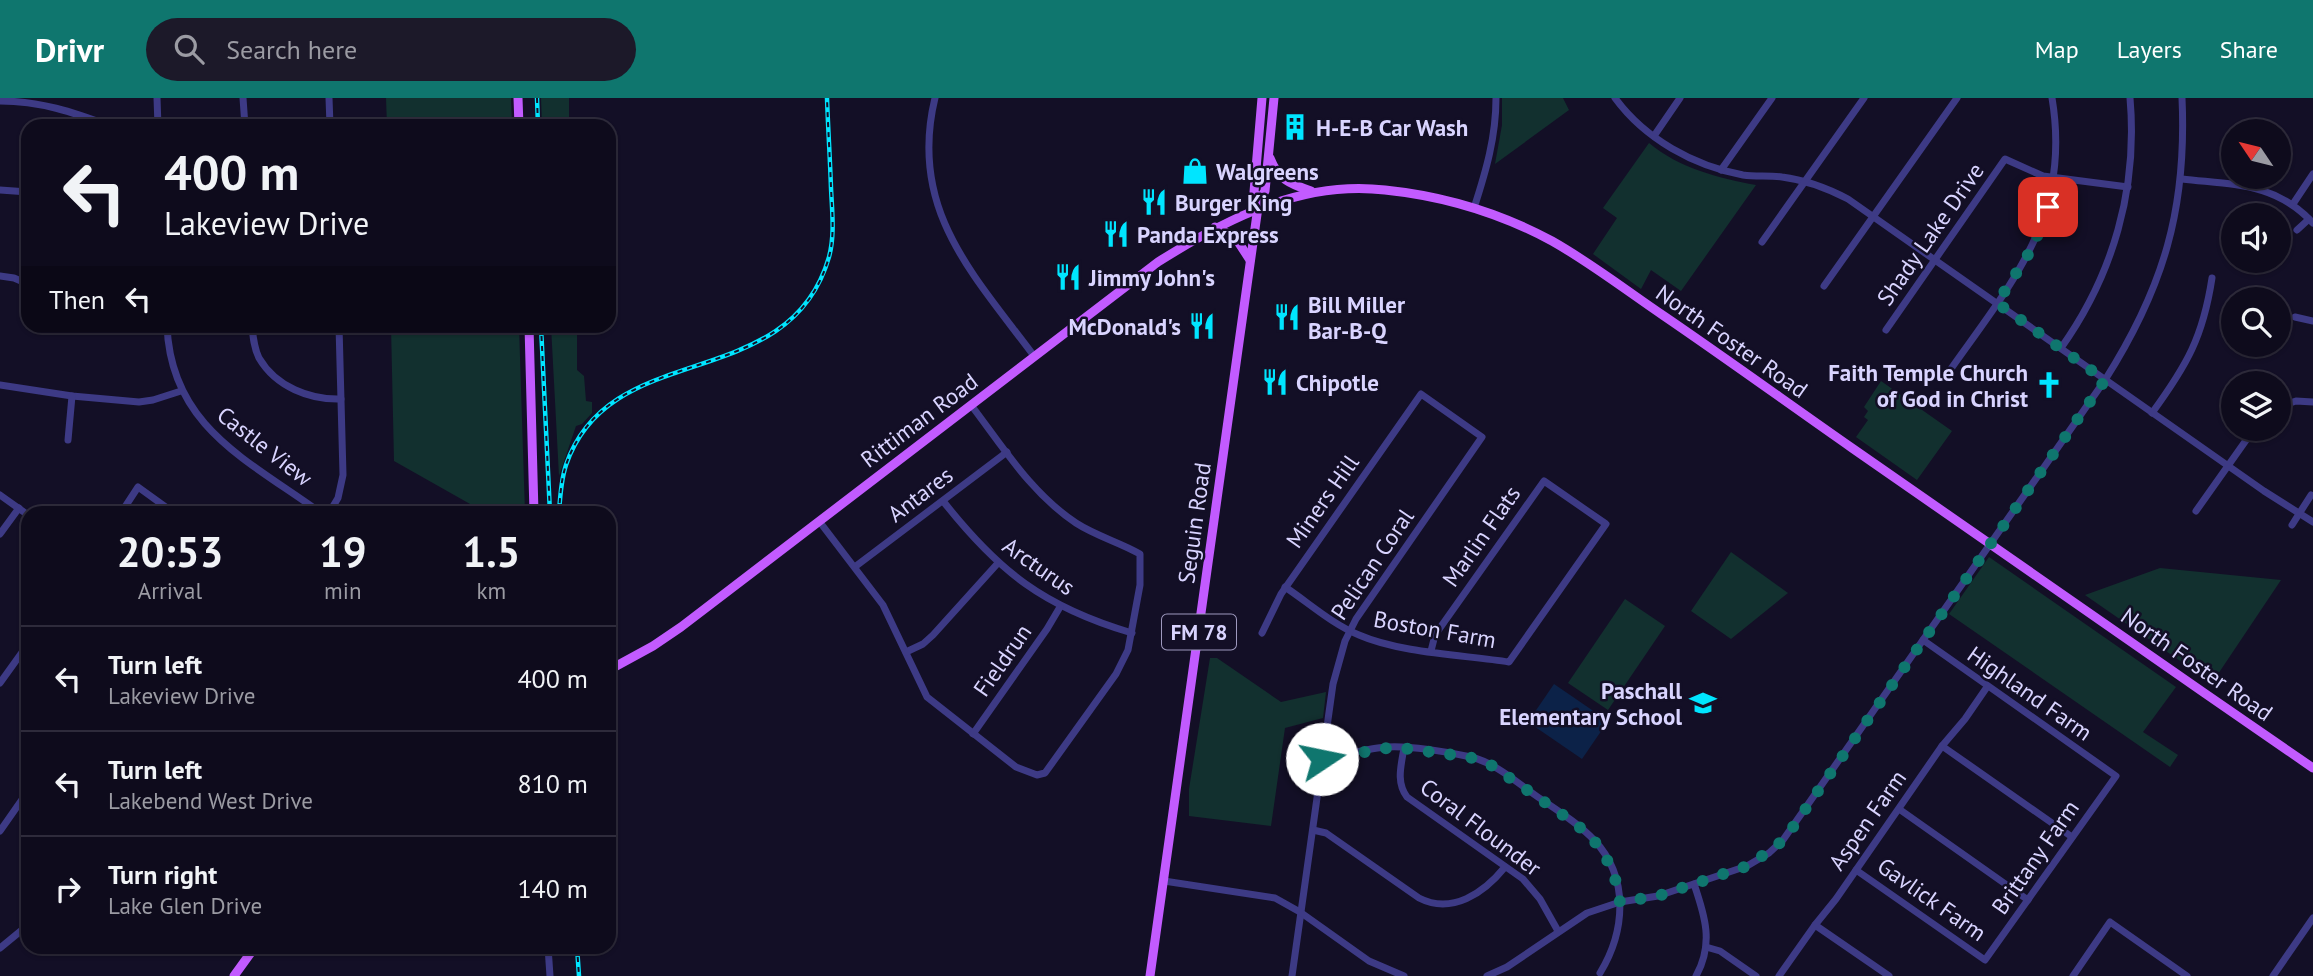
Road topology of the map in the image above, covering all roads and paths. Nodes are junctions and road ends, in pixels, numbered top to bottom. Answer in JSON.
{"nodes":[{"id":1,"x":157,"y":98,"type":"edge"},
{"id":2,"x":243,"y":98,"type":"edge"},
{"id":3,"x":329,"y":98,"type":"edge"},
{"id":4,"x":517,"y":98,"type":"edge"},
{"id":5,"x":935,"y":98,"type":"edge"},
{"id":6,"x":1262,"y":98,"type":"edge"},
{"id":7,"x":1274,"y":98,"type":"edge"},
{"id":8,"x":1496,"y":98,"type":"edge"},
{"id":9,"x":1615,"y":98,"type":"edge"},
{"id":10,"x":1680,"y":98,"type":"edge"},
{"id":11,"x":1772,"y":98,"type":"edge"},
{"id":12,"x":1864,"y":98,"type":"edge"},
{"id":13,"x":1957,"y":98,"type":"edge"},
{"id":14,"x":2052,"y":98,"type":"edge"},
{"id":15,"x":2130,"y":98,"type":"edge"},
{"id":16,"x":2182,"y":98,"type":"edge"},
{"id":17,"x":0,"y":101,"type":"edge"},
{"id":18,"x":91,"y":119,"type":"edge"},
{"id":19,"x":158,"y":119,"type":"edge"},
{"id":20,"x":244,"y":119,"type":"edge"},
{"id":21,"x":330,"y":119,"type":"edge"},
{"id":22,"x":518,"y":119,"type":"edge"},
{"id":23,"x":1654,"y":136,"type":"junction"},
{"id":24,"x":1268,"y":155,"type":"junction"},
{"id":25,"x":1721,"y":170,"type":"junction"},
{"id":26,"x":2313,"y":174,"type":"edge"},
{"id":27,"x":2054,"y":178,"type":"junction"},
{"id":28,"x":2182,"y":179,"type":"junction"},
{"id":29,"x":1805,"y":181,"type":"junction"},
{"id":30,"x":2127,"y":187,"type":"junction"},
{"id":31,"x":0,"y":190,"type":"edge"},
{"id":32,"x":21,"y":192,"type":"edge"},
{"id":33,"x":1312,"y":192,"type":"junction"},
{"id":34,"x":1258,"y":204,"type":"junction"},
{"id":35,"x":2293,"y":204,"type":"junction"},
{"id":36,"x":1474,"y":208,"type":"junction"},
{"id":37,"x":1874,"y":217,"type":"junction"},
{"id":38,"x":2311,"y":221,"type":"edge"},
{"id":39,"x":1214,"y":227,"type":"junction"},
{"id":40,"x":2297,"y":230,"type":"dead end"},
{"id":41,"x":1762,"y":242,"type":"dead end"},
{"id":42,"x":1250,"y":260,"type":"junction"},
{"id":43,"x":1936,"y":260,"type":"junction"},
{"id":44,"x":0,"y":276,"type":"edge"},
{"id":45,"x":2212,"y":278,"type":"dead end"},
{"id":46,"x":21,"y":281,"type":"edge"},
{"id":47,"x":1824,"y":286,"type":"dead end"},
{"id":48,"x":1997,"y":303,"type":"junction"},
{"id":49,"x":2295,"y":317,"type":"dead end"},
{"id":50,"x":2313,"y":321,"type":"edge"},
{"id":51,"x":1886,"y":330,"type":"dead end"},
{"id":52,"x":168,"y":333,"type":"edge"},
{"id":53,"x":253,"y":333,"type":"edge"},
{"id":54,"x":339,"y":333,"type":"edge"},
{"id":55,"x":529,"y":333,"type":"edge"},
{"id":56,"x":2061,"y":348,"type":"junction"},
{"id":57,"x":1034,"y":356,"type":"junction"},
{"id":58,"x":1948,"y":373,"type":"dead end"},
{"id":59,"x":2105,"y":380,"type":"junction"},
{"id":60,"x":0,"y":386,"type":"edge"},
{"id":61,"x":181,"y":391,"type":"junction"},
{"id":62,"x":1421,"y":394,"type":"joint"},
{"id":63,"x":72,"y":396,"type":"junction"},
{"id":64,"x":341,"y":399,"type":"junction"},
{"id":65,"x":2313,"y":402,"type":"edge"},
{"id":66,"x":2291,"y":403,"type":"edge"},
{"id":67,"x":971,"y":405,"type":"junction"},
{"id":68,"x":2152,"y":413,"type":"junction"},
{"id":69,"x":68,"y":440,"type":"dead end"},
{"id":70,"x":2245,"y":441,"type":"edge"},
{"id":71,"x":1007,"y":452,"type":"junction"},
{"id":72,"x":2228,"y":465,"type":"junction"},
{"id":73,"x":0,"y":495,"type":"edge"},
{"id":74,"x":2311,"y":495,"type":"dead end"},
{"id":75,"x":943,"y":501,"type":"junction"},
{"id":76,"x":126,"y":506,"type":"edge"},
{"id":77,"x":164,"y":506,"type":"edge"},
{"id":78,"x":311,"y":506,"type":"edge"},
{"id":79,"x":333,"y":506,"type":"edge"},
{"id":80,"x":534,"y":506,"type":"edge"},
{"id":81,"x":19,"y":508,"type":"joint"},
{"id":82,"x":2196,"y":511,"type":"dead end"},
{"id":83,"x":2299,"y":514,"type":"junction"},
{"id":84,"x":818,"y":521,"type":"junction"},
{"id":85,"x":2313,"y":522,"type":"edge"},
{"id":86,"x":2292,"y":525,"type":"dead end"},
{"id":87,"x":0,"y":534,"type":"edge"},
{"id":88,"x":1991,"y":544,"type":"junction"},
{"id":89,"x":998,"y":563,"type":"junction"},
{"id":90,"x":856,"y":566,"type":"junction"},
{"id":91,"x":1285,"y":587,"type":"junction"},
{"id":92,"x":1060,"y":607,"type":"junction"},
{"id":93,"x":1349,"y":631,"type":"junction"},
{"id":94,"x":1132,"y":633,"type":"junction"},
{"id":95,"x":1262,"y":633,"type":"dead end"},
{"id":96,"x":1923,"y":640,"type":"junction"},
{"id":97,"x":1431,"y":651,"type":"junction"},
{"id":98,"x":906,"y":652,"type":"junction"},
{"id":99,"x":21,"y":654,"type":"edge"},
{"id":100,"x":1509,"y":662,"type":"joint"},
{"id":101,"x":616,"y":666,"type":"edge"},
{"id":102,"x":0,"y":684,"type":"edge"},
{"id":103,"x":1987,"y":687,"type":"junction"},
{"id":104,"x":973,"y":734,"type":"junction"},
{"id":105,"x":1942,"y":746,"type":"junction"},
{"id":106,"x":1404,"y":748,"type":"junction"},
{"id":107,"x":1322,"y":759,"type":"junction"},
{"id":108,"x":2313,"y":768,"type":"edge"},
{"id":109,"x":2116,"y":776,"type":"joint"},
{"id":110,"x":21,"y":801,"type":"edge"},
{"id":111,"x":1899,"y":808,"type":"junction"},
{"id":112,"x":1313,"y":830,"type":"junction"},
{"id":113,"x":0,"y":831,"type":"edge"},
{"id":114,"x":2073,"y":838,"type":"junction"},
{"id":115,"x":1505,"y":867,"type":"junction"},
{"id":116,"x":1856,"y":870,"type":"junction"},
{"id":117,"x":1164,"y":881,"type":"junction"},
{"id":118,"x":1694,"y":884,"type":"junction"},
{"id":119,"x":2028,"y":900,"type":"junction"},
{"id":120,"x":1620,"y":902,"type":"junction"},
{"id":121,"x":1300,"y":912,"type":"junction"},
{"id":122,"x":2313,"y":918,"type":"edge"},
{"id":123,"x":1815,"y":925,"type":"junction"},
{"id":124,"x":21,"y":931,"type":"edge"},
{"id":125,"x":1558,"y":931,"type":"junction"},
{"id":126,"x":1706,"y":947,"type":"junction"},
{"id":127,"x":0,"y":948,"type":"edge"},
{"id":128,"x":250,"y":954,"type":"edge"},
{"id":129,"x":548,"y":954,"type":"edge"},
{"id":130,"x":1985,"y":960,"type":"joint"},
{"id":131,"x":1507,"y":967,"type":"junction"},
{"id":132,"x":1600,"y":973,"type":"dead end"},
{"id":133,"x":2175,"y":973,"type":"edge"},
{"id":134,"x":234,"y":976,"type":"edge"},
{"id":135,"x":550,"y":976,"type":"edge"},
{"id":136,"x":1150,"y":976,"type":"edge"},
{"id":137,"x":1292,"y":976,"type":"edge"},
{"id":138,"x":1404,"y":976,"type":"edge"},
{"id":139,"x":1488,"y":976,"type":"edge"},
{"id":140,"x":1511,"y":976,"type":"edge"},
{"id":141,"x":1696,"y":976,"type":"edge"},
{"id":142,"x":1756,"y":976,"type":"edge"},
{"id":143,"x":1779,"y":976,"type":"edge"},
{"id":144,"x":1889,"y":976,"type":"edge"},
{"id":145,"x":2073,"y":976,"type":"edge"},
{"id":146,"x":2187,"y":976,"type":"edge"},
{"id":147,"x":2273,"y":976,"type":"edge"}],
"edges":[{"from":1,"to":19,"type":"street"},
{"from":2,"to":20,"type":"street"},
{"from":3,"to":21,"type":"street"},
{"from":4,"to":22,"type":"main road"},
{"from":5,"to":57,"type":"street"},
{"from":6,"to":34,"type":"main road","name":"Seguin Road","number":"FM 78"},
{"from":7,"to":24,"type":"main road","name":"Seguin Road","number":"FM 78"},
{"from":8,"to":36,"type":"street"},
{"from":9,"to":23,"type":"street"},
{"from":10,"to":23,"type":"street"},
{"from":11,"to":25,"type":"street"},
{"from":12,"to":29,"type":"street"},
{"from":13,"to":37,"type":"street"},
{"from":14,"to":27,"type":"street"},
{"from":15,"to":30,"type":"street"},
{"from":16,"to":28,"type":"street"},
{"from":17,"to":18,"type":"street"},
{"from":23,"to":25,"type":"street"},
{"from":24,"to":33,"type":"main road"},
{"from":24,"to":34,"type":"main road","name":"Seguin Road","number":"FM 78"},
{"from":25,"to":29,"type":"street"},
{"from":26,"to":35,"type":"street"},
{"from":27,"to":30,"type":"street"},
{"from":27,"to":43,"type":"street","name":"Shady Lake Drive"},
{"from":27,"to":48,"type":"street"},
{"from":28,"to":35,"type":"street"},
{"from":28,"to":59,"type":"street"},
{"from":29,"to":37,"type":"street"},
{"from":29,"to":41,"type":"street"},
{"from":30,"to":56,"type":"street"},
{"from":31,"to":32,"type":"street"},
{"from":33,"to":34,"type":"main road","name":"North Foster Road"},
{"from":33,"to":36,"type":"main road","name":"North Foster Road"},
{"from":34,"to":39,"type":"main road","name":"Rittiman Road"},
{"from":34,"to":42,"type":"main road","name":"Seguin Road","number":"FM 78"},
{"from":35,"to":38,"type":"street"},
{"from":36,"to":88,"type":"main road","name":"North Foster Road"},
{"from":37,"to":43,"type":"street"},
{"from":37,"to":47,"type":"street"},
{"from":38,"to":40,"type":"street"},
{"from":39,"to":42,"type":"main road"},
{"from":39,"to":57,"type":"main road","name":"Rittiman Road"},
{"from":42,"to":117,"type":"main road","name":"Seguin Road","number":"FM 78"},
{"from":43,"to":48,"type":"street"},
{"from":43,"to":51,"type":"street","name":"Shady Lake Drive"},
{"from":44,"to":46,"type":"street"},
{"from":45,"to":68,"type":"street"},
{"from":48,"to":56,"type":"street"},
{"from":48,"to":58,"type":"street"},
{"from":49,"to":50,"type":"street"},
{"from":52,"to":61,"type":"street","name":"Castle View"},
{"from":53,"to":64,"type":"street"},
{"from":54,"to":64,"type":"street"},
{"from":55,"to":80,"type":"main road"},
{"from":56,"to":59,"type":"street"},
{"from":57,"to":67,"type":"main road","name":"Rittiman Road"},
{"from":59,"to":68,"type":"street"},
{"from":59,"to":88,"type":"street"},
{"from":60,"to":63,"type":"street"},
{"from":61,"to":63,"type":"street"},
{"from":61,"to":78,"type":"street","name":"Castle View"},
{"from":62,"to":91,"type":"street","name":"Miners Hill"},
{"from":62,"to":93,"type":"street","name":"Pelican Coral"},
{"from":63,"to":69,"type":"street"},
{"from":64,"to":79,"type":"street"},
{"from":65,"to":66,"type":"street"},
{"from":67,"to":71,"type":"street"},
{"from":67,"to":84,"type":"main road","name":"Rittiman Road"},
{"from":68,"to":72,"type":"street"},
{"from":70,"to":72,"type":"street"},
{"from":71,"to":75,"type":"street","name":"Antares"},
{"from":71,"to":94,"type":"street"},
{"from":72,"to":82,"type":"street"},
{"from":72,"to":83,"type":"street"},
{"from":73,"to":81,"type":"street"},
{"from":74,"to":83,"type":"street"},
{"from":75,"to":89,"type":"street","name":"Arcturus"},
{"from":75,"to":90,"type":"street","name":"Antares"},
{"from":76,"to":77,"type":"street"},
{"from":81,"to":87,"type":"street"},
{"from":83,"to":85,"type":"street"},
{"from":83,"to":86,"type":"street"},
{"from":84,"to":90,"type":"street"},
{"from":84,"to":101,"type":"main road","name":"Rittiman Road"},
{"from":88,"to":96,"type":"street"},
{"from":88,"to":108,"type":"main road","name":"North Foster Road"},
{"from":89,"to":92,"type":"street","name":"Arcturus"},
{"from":89,"to":98,"type":"street"},
{"from":90,"to":98,"type":"street"},
{"from":91,"to":93,"type":"street","name":"Boston Farm"},
{"from":91,"to":95,"type":"street","name":"Miners Hill"},
{"from":92,"to":94,"type":"street","name":"Arcturus"},
{"from":92,"to":104,"type":"street","name":"Fieldrun"},
{"from":93,"to":97,"type":"street","name":"Boston Farm"},
{"from":93,"to":107,"type":"street","name":"Pelican Coral"},
{"from":94,"to":104,"type":"street"},
{"from":96,"to":103,"type":"street","name":"Highland Farm"},
{"from":96,"to":118,"type":"street"},
{"from":97,"to":100,"type":"street","name":"Boston Farm"},
{"from":97,"to":100,"type":"street","name":"Marlin Flats"},
{"from":98,"to":104,"type":"street"},
{"from":99,"to":102,"type":"street"},
{"from":103,"to":105,"type":"street","name":"Aspen Farm"},
{"from":103,"to":109,"type":"street","name":"Highland Farm"},
{"from":105,"to":111,"type":"street","name":"Aspen Farm"},
{"from":105,"to":114,"type":"street"},
{"from":106,"to":107,"type":"street"},
{"from":106,"to":115,"type":"street","name":"Coral Flounder"},
{"from":106,"to":120,"type":"street"},
{"from":107,"to":112,"type":"street","name":"Pelican Coral"},
{"from":109,"to":114,"type":"street","name":"Brittany Farm"},
{"from":110,"to":113,"type":"street"},
{"from":111,"to":116,"type":"street","name":"Aspen Farm"},
{"from":111,"to":119,"type":"street"},
{"from":112,"to":115,"type":"street"},
{"from":112,"to":121,"type":"street","name":"Pelican Coral"},
{"from":114,"to":119,"type":"street","name":"Brittany Farm"},
{"from":115,"to":125,"type":"street","name":"Coral Flounder"},
{"from":116,"to":123,"type":"street","name":"Aspen Farm"},
{"from":116,"to":130,"type":"street","name":"Gavlick Farm"},
{"from":117,"to":121,"type":"street"},
{"from":117,"to":136,"type":"main road","name":"Seguin Road","number":"FM 78"},
{"from":118,"to":120,"type":"street"},
{"from":118,"to":126,"type":"street"},
{"from":119,"to":130,"type":"street","name":"Brittany Farm"},
{"from":120,"to":125,"type":"street"},
{"from":120,"to":132,"type":"street"},
{"from":121,"to":137,"type":"street","name":"Pelican Coral"},
{"from":121,"to":138,"type":"street"},
{"from":122,"to":147,"type":"street"},
{"from":123,"to":143,"type":"street","name":"Aspen Farm"},
{"from":123,"to":144,"type":"street"},
{"from":124,"to":127,"type":"street"},
{"from":125,"to":131,"type":"street"},
{"from":126,"to":141,"type":"street"},
{"from":126,"to":142,"type":"street"},
{"from":128,"to":134,"type":"main road"},
{"from":129,"to":135,"type":"street"},
{"from":131,"to":139,"type":"street"},
{"from":131,"to":140,"type":"street"},
{"from":133,"to":145,"type":"street"},
{"from":133,"to":146,"type":"street"}]}
